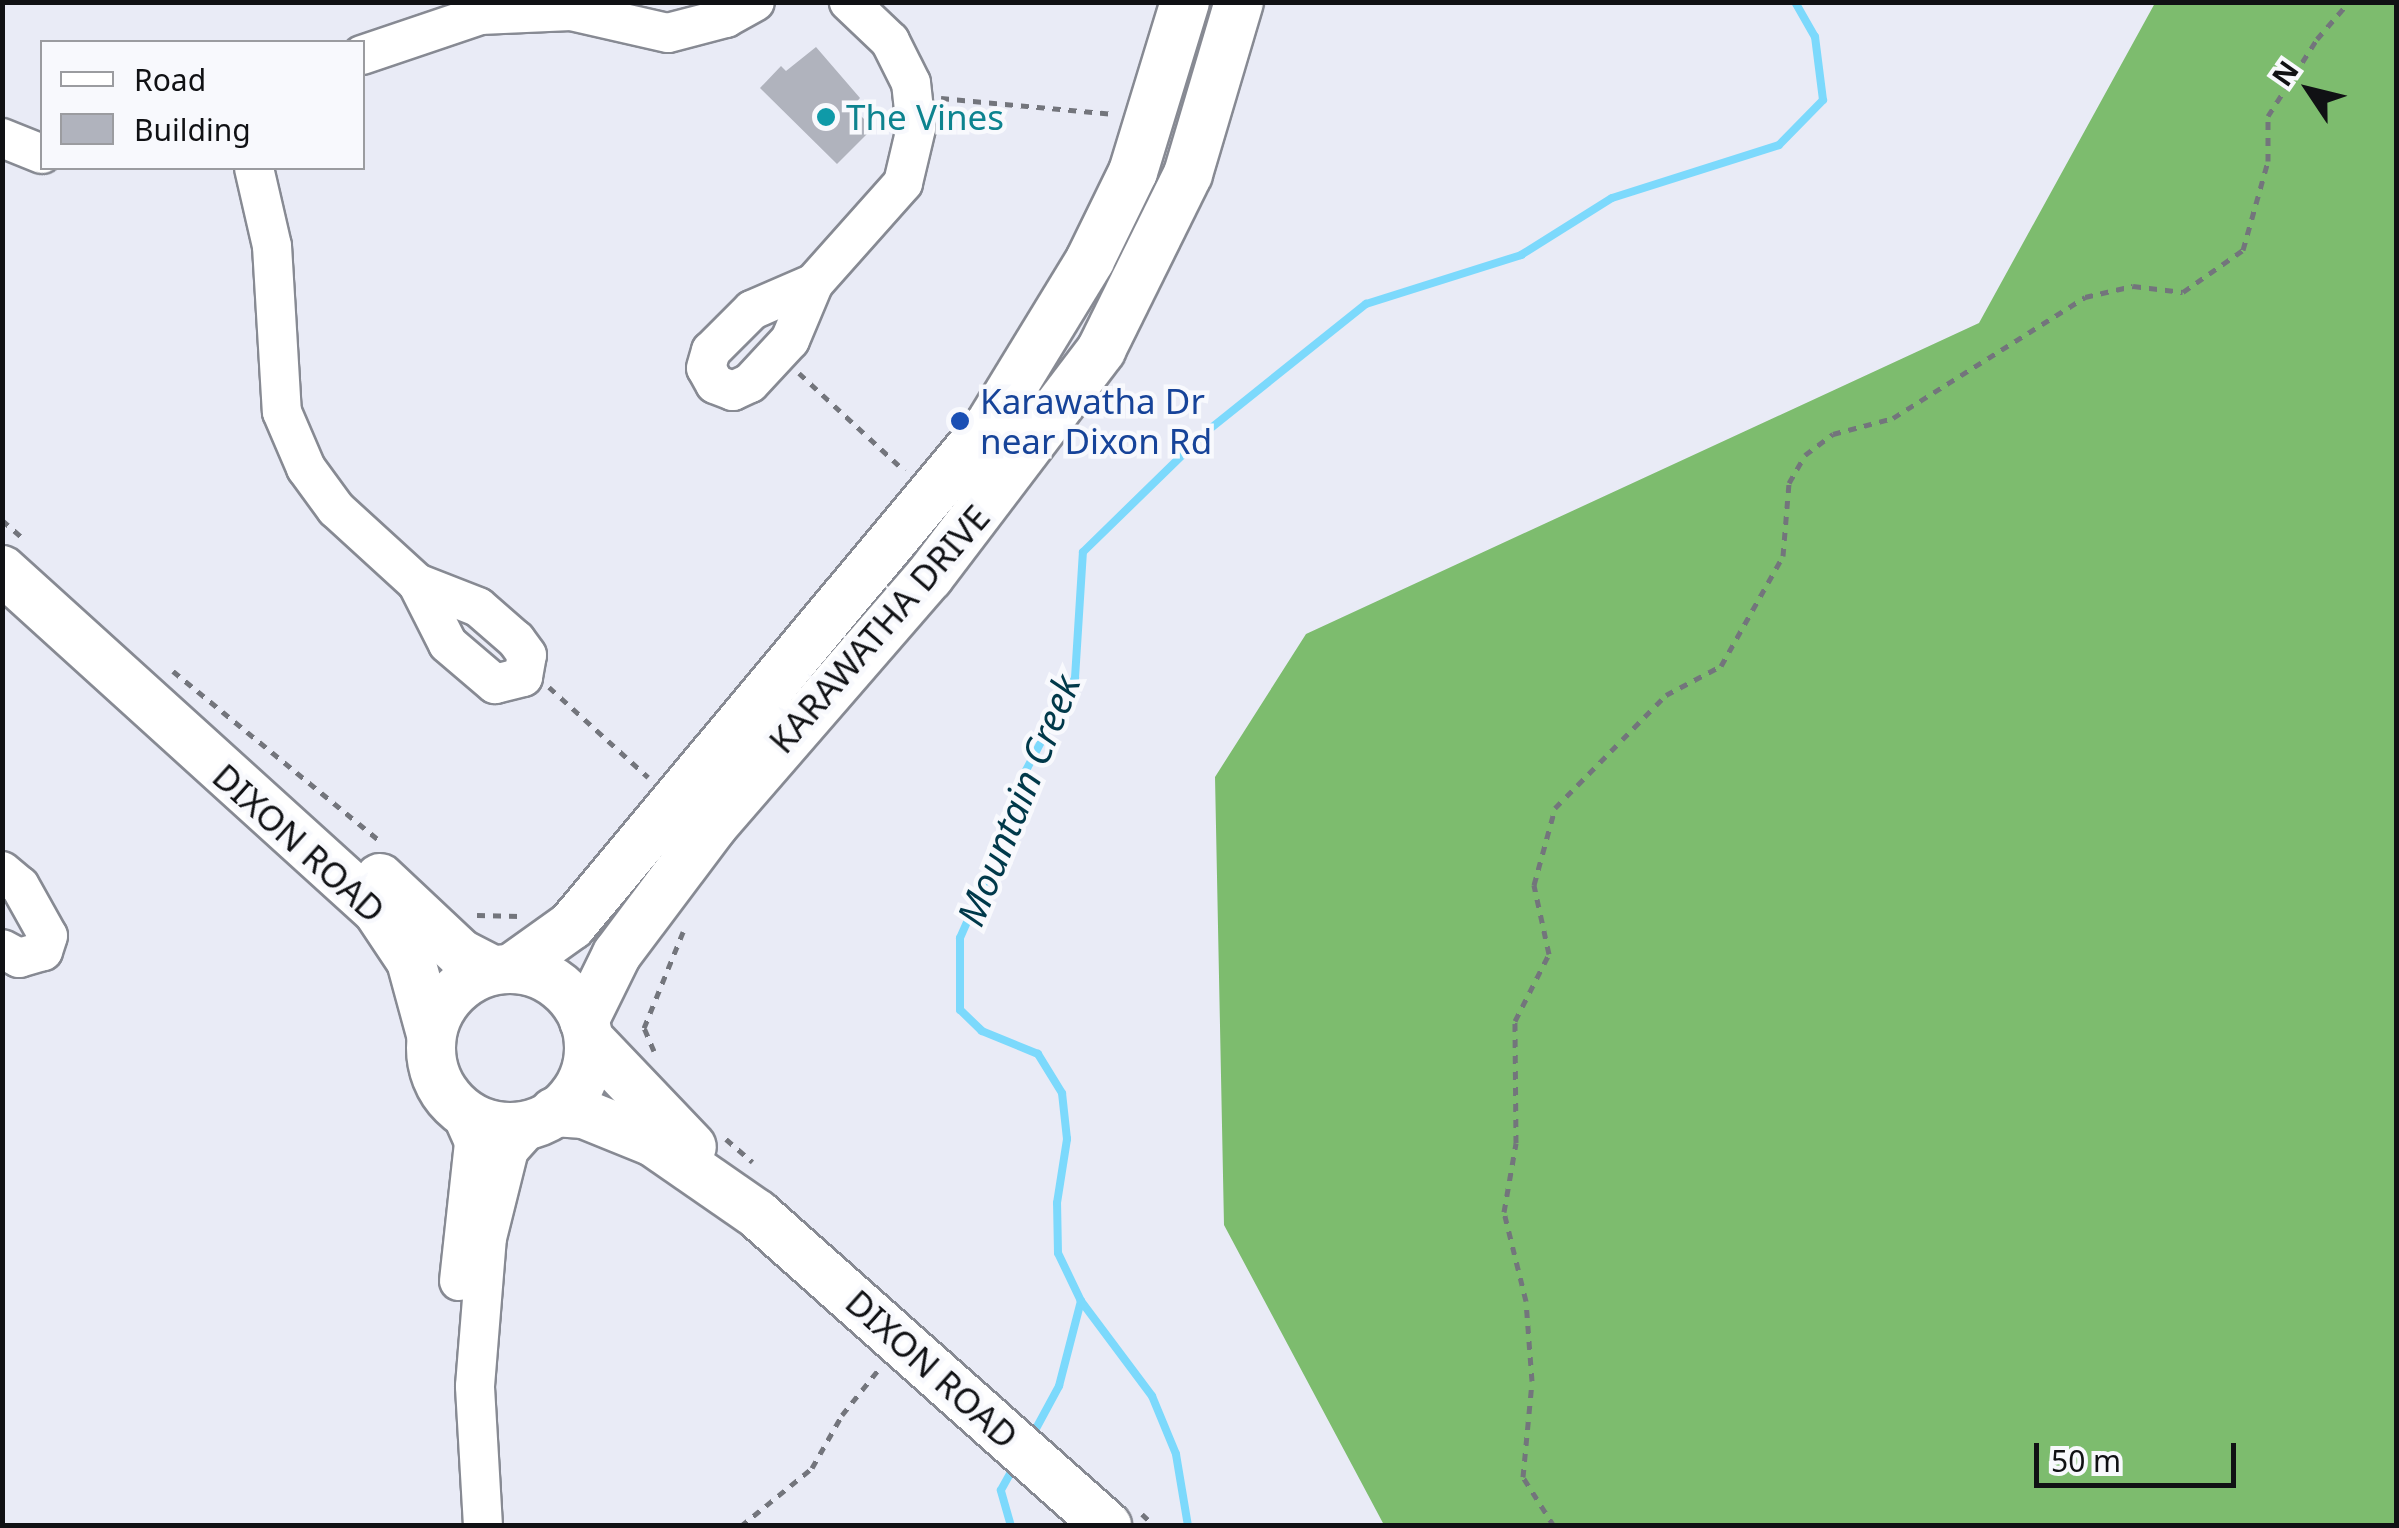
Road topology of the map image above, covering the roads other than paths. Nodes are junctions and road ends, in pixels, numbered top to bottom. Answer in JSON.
{"nodes":[{"id":1,"x":756,"y":2,"type":"edge"},
{"id":2,"x":848,"y":2,"type":"edge"},
{"id":3,"x":1184,"y":2,"type":"edge"},
{"id":4,"x":1239,"y":2,"type":"edge"},
{"id":5,"x":406,"y":19,"type":"edge"},
{"id":6,"x":365,"y":53,"type":"edge"},
{"id":7,"x":2,"y":138,"type":"edge"},
{"id":8,"x":40,"y":153,"type":"edge"},
{"id":9,"x":254,"y":170,"type":"edge"},
{"id":10,"x":814,"y":283,"type":"dead end"},
{"id":11,"x":17,"y":558,"type":"edge"},
{"id":12,"x":522,"y":677,"type":"road end"},
{"id":13,"x":171,"y":718,"type":"junction"},
{"id":14,"x":2,"y":871,"type":"edge"},
{"id":15,"x":2,"y":950,"type":"edge"},
{"id":16,"x":502,"y":969,"type":"junction"},
{"id":17,"x":586,"y":1030,"type":"junction"},
{"id":18,"x":431,"y":1034,"type":"junction"},
{"id":19,"x":459,"y":1108,"type":"junction"},
{"id":20,"x":544,"y":1118,"type":"junction"},
{"id":21,"x":761,"y":1194,"type":"junction"},
{"id":22,"x":475,"y":1386,"type":"junction"},
{"id":23,"x":483,"y":1526,"type":"edge"},
{"id":24,"x":1107,"y":1526,"type":"edge"}],
"edges":[{"from":1,"to":5,"type":"street"},
{"from":2,"to":10,"type":"street"},
{"from":3,"to":16,"type":"main road","name":"KARAWATHA DRIVE"},
{"from":4,"to":17,"type":"main road","name":"KARAWATHA DRIVE"},
{"from":5,"to":6,"type":"street"},
{"from":7,"to":8,"type":"street"},
{"from":9,"to":12,"type":"street"},
{"from":11,"to":13,"type":"main road","name":"DIXON ROAD"},
{"from":13,"to":16,"type":"main road","name":"DIXON ROAD"},
{"from":13,"to":18,"type":"main road","name":"DIXON ROAD"},
{"from":14,"to":15,"type":"street"},
{"from":16,"to":17,"type":"main road"},
{"from":16,"to":18,"type":"main road"},
{"from":17,"to":20,"type":"main road"},
{"from":17,"to":21,"type":"main road","name":"DIXON ROAD"},
{"from":18,"to":19,"type":"main road"},
{"from":19,"to":20,"type":"main road"},
{"from":19,"to":22,"type":"street"},
{"from":20,"to":21,"type":"main road","name":"DIXON ROAD"},
{"from":20,"to":22,"type":"street"},
{"from":21,"to":24,"type":"main road","name":"DIXON ROAD"},
{"from":22,"to":23,"type":"street"}]}
